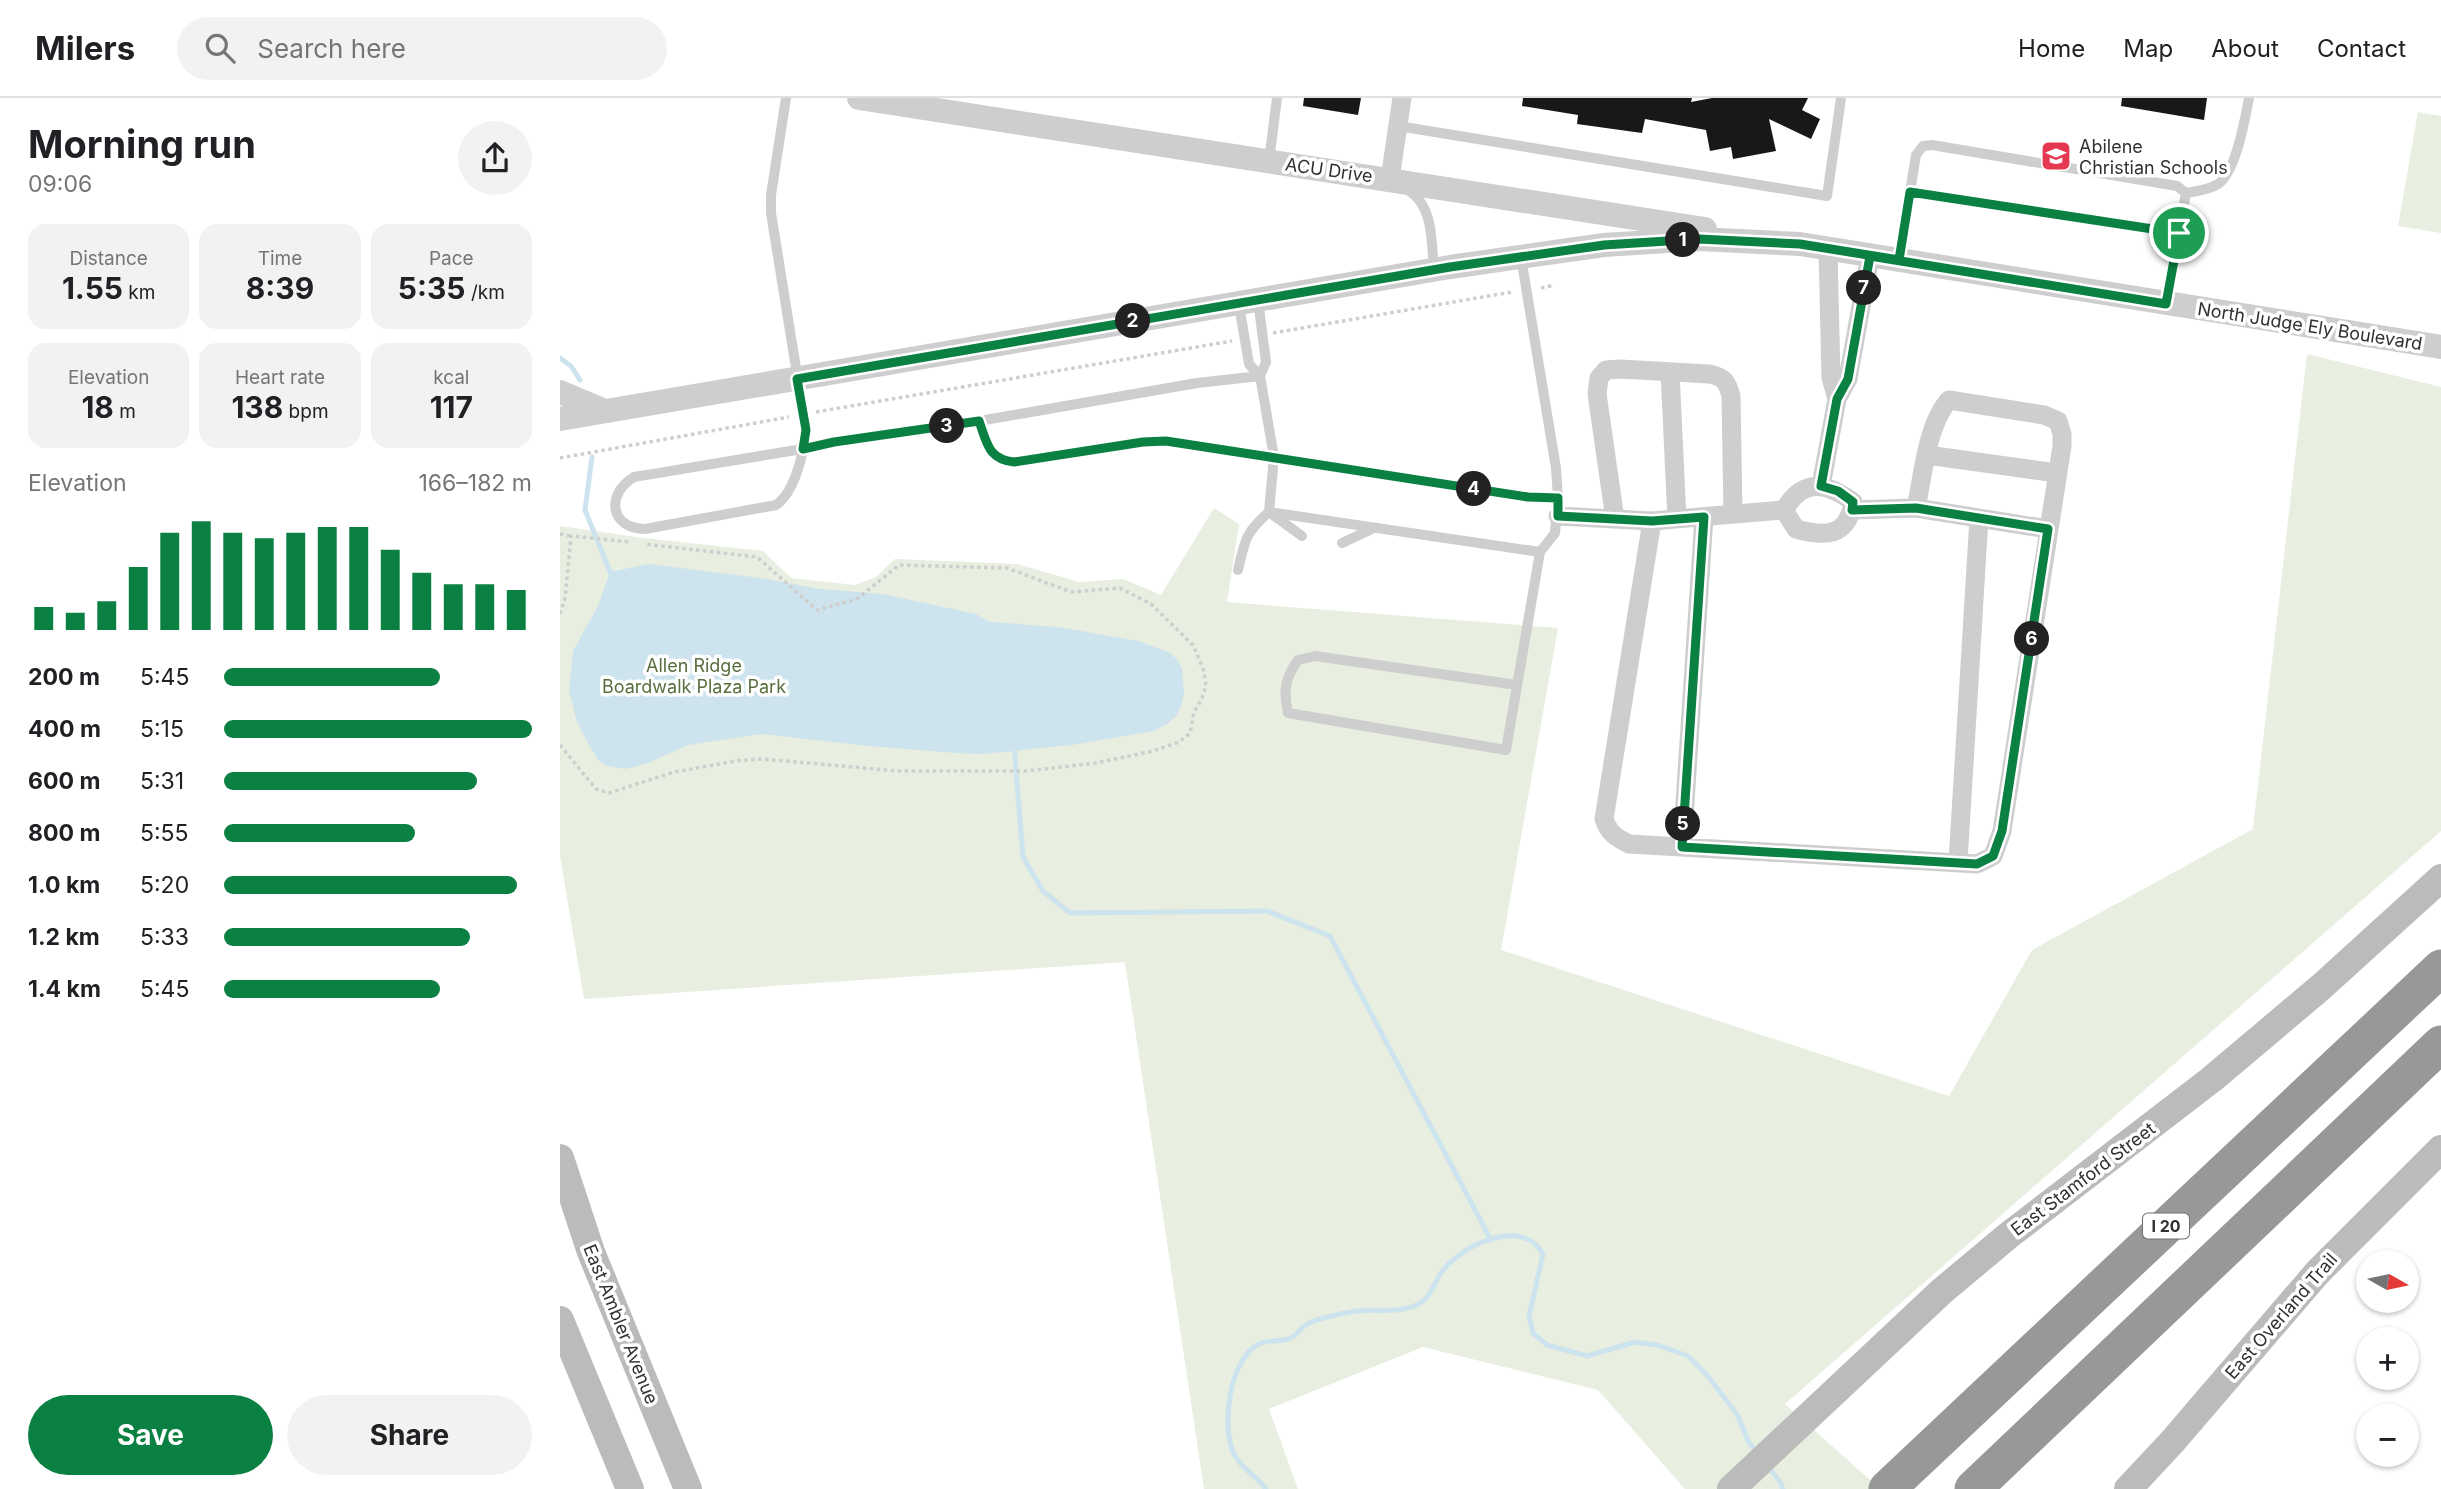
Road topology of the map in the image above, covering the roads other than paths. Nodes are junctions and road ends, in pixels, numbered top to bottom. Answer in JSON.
{"nodes":[{"id":1,"x":786,"y":98,"type":"edge"},
{"id":2,"x":859,"y":98,"type":"edge"},
{"id":3,"x":1277,"y":98,"type":"edge"},
{"id":4,"x":1402,"y":98,"type":"edge"},
{"id":5,"x":1841,"y":98,"type":"edge"},
{"id":6,"x":2249,"y":98,"type":"edge"},
{"id":7,"x":1398,"y":126,"type":"junction"},
{"id":8,"x":1268,"y":161,"type":"junction"},
{"id":9,"x":1390,"y":179,"type":"junction"},
{"id":10,"x":1910,"y":192,"type":"junction"},
{"id":11,"x":2186,"y":193,"type":"junction"},
{"id":12,"x":2179,"y":233,"type":"junction"},
{"id":13,"x":1800,"y":244,"type":"junction"},
{"id":14,"x":1828,"y":249,"type":"junction"},
{"id":15,"x":1870,"y":256,"type":"junction"},
{"id":16,"x":1521,"y":257,"type":"junction"},
{"id":17,"x":1899,"y":260,"type":"junction"},
{"id":18,"x":1434,"y":270,"type":"junction"},
{"id":19,"x":1249,"y":301,"type":"junction"},
{"id":20,"x":2166,"y":304,"type":"junction"},
{"id":21,"x":2441,"y":347,"type":"edge"},
{"id":22,"x":1670,"y":372,"type":"junction"},
{"id":23,"x":1260,"y":376,"type":"junction"},
{"id":24,"x":797,"y":379,"type":"junction"},
{"id":25,"x":560,"y":392,"type":"edge"},
{"id":26,"x":1837,"y":399,"type":"junction"},
{"id":27,"x":606,"y":411,"type":"junction"},
{"id":28,"x":560,"y":419,"type":"edge"},
{"id":29,"x":979,"y":421,"type":"junction"},
{"id":30,"x":560,"y":438,"type":"edge"},
{"id":31,"x":803,"y":449,"type":"junction"},
{"id":32,"x":1927,"y":455,"type":"junction"},
{"id":33,"x":1273,"y":457,"type":"junction"},
{"id":34,"x":2057,"y":473,"type":"junction"},
{"id":35,"x":1821,"y":486,"type":"junction"},
{"id":36,"x":1558,"y":507,"type":"junction"},
{"id":37,"x":1916,"y":508,"type":"junction"},
{"id":38,"x":1784,"y":510,"type":"junction"},
{"id":39,"x":1852,"y":510,"type":"junction"},
{"id":40,"x":1269,"y":512,"type":"junction"},
{"id":41,"x":1733,"y":514,"type":"junction"},
{"id":42,"x":1704,"y":517,"type":"junction"},
{"id":43,"x":1979,"y":518,"type":"junction"},
{"id":44,"x":1615,"y":519,"type":"junction"},
{"id":45,"x":1677,"y":519,"type":"junction"},
{"id":46,"x":1652,"y":521,"type":"junction"},
{"id":47,"x":1374,"y":528,"type":"junction"},
{"id":48,"x":2048,"y":529,"type":"junction"},
{"id":49,"x":1302,"y":536,"type":"dead end"},
{"id":50,"x":1342,"y":543,"type":"dead end"},
{"id":51,"x":1540,"y":552,"type":"junction"},
{"id":52,"x":1238,"y":570,"type":"dead end"},
{"id":53,"x":1517,"y":685,"type":"junction"},
{"id":54,"x":1682,"y":847,"type":"junction"},
{"id":55,"x":1958,"y":862,"type":"junction"},
{"id":56,"x":2441,"y":878,"type":"edge"},
{"id":57,"x":2441,"y":968,"type":"edge"},
{"id":58,"x":2441,"y":1044,"type":"edge"},
{"id":59,"x":2441,"y":1079,"type":"edge"},
{"id":60,"x":2441,"y":1149,"type":"edge"},
{"id":61,"x":560,"y":1158,"type":"edge"},
{"id":62,"x":2291,"y":1185,"type":"junction"},
{"id":63,"x":560,"y":1320,"type":"edge"},
{"id":64,"x":1889,"y":1487,"type":"edge"},
{"id":65,"x":630,"y":1489,"type":"edge"},
{"id":66,"x":688,"y":1489,"type":"edge"},
{"id":67,"x":1731,"y":1489,"type":"edge"},
{"id":68,"x":1973,"y":1489,"type":"edge"},
{"id":69,"x":2128,"y":1489,"type":"edge"}],
"edges":[{"from":1,"to":24,"type":"lane"},
{"from":2,"to":8,"type":"street","name":"ACU Drive"},
{"from":3,"to":8,"type":"lane"},
{"from":4,"to":7,"type":"street"},
{"from":5,"to":7,"type":"lane"},
{"from":6,"to":11,"type":"lane"},
{"from":7,"to":9,"type":"street"},
{"from":8,"to":9,"type":"street","name":"ACU Drive"},
{"from":9,"to":13,"type":"street","name":"ACU Drive"},
{"from":9,"to":18,"type":"lane"},
{"from":10,"to":11,"type":"lane"},
{"from":10,"to":12,"type":"lane"},
{"from":10,"to":17,"type":"lane"},
{"from":11,"to":12,"type":"lane"},
{"from":12,"to":20,"type":"lane"},
{"from":13,"to":14,"type":"street","name":"North Judge Ely Boulevard"},
{"from":13,"to":16,"type":"street","name":"North Judge Ely Boulevard"},
{"from":14,"to":15,"type":"street","name":"North Judge Ely Boulevard"},
{"from":14,"to":26,"type":"street"},
{"from":15,"to":17,"type":"street","name":"North Judge Ely Boulevard"},
{"from":15,"to":26,"type":"street"},
{"from":16,"to":18,"type":"street","name":"North Judge Ely Boulevard"},
{"from":16,"to":36,"type":"lane"},
{"from":17,"to":20,"type":"street","name":"North Judge Ely Boulevard"},
{"from":18,"to":19,"type":"street","name":"North Judge Ely Boulevard"},
{"from":19,"to":23,"type":"lane"},
{"from":19,"to":23,"type":"lane"},
{"from":19,"to":24,"type":"street","name":"North Judge Ely Boulevard"},
{"from":20,"to":21,"type":"street","name":"North Judge Ely Boulevard"},
{"from":22,"to":41,"type":"street"},
{"from":22,"to":44,"type":"street"},
{"from":22,"to":45,"type":"street"},
{"from":23,"to":29,"type":"lane"},
{"from":23,"to":33,"type":"lane"},
{"from":24,"to":27,"type":"street","name":"North Judge Ely Boulevard"},
{"from":24,"to":31,"type":"lane"},
{"from":25,"to":27,"type":"street"},
{"from":26,"to":35,"type":"street"},
{"from":27,"to":28,"type":"street","name":"North Judge Ely Boulevard"},
{"from":27,"to":30,"type":"street"},
{"from":29,"to":31,"type":"lane"},
{"from":29,"to":33,"type":"lane"},
{"from":31,"to":31,"type":"lane"},
{"from":32,"to":34,"type":"street"},
{"from":32,"to":34,"type":"street"},
{"from":32,"to":37,"type":"street"},
{"from":33,"to":36,"type":"lane"},
{"from":33,"to":40,"type":"lane"},
{"from":34,"to":48,"type":"street"},
{"from":35,"to":38,"type":"street"},
{"from":35,"to":39,"type":"street"},
{"from":36,"to":44,"type":"street"},
{"from":36,"to":51,"type":"lane"},
{"from":37,"to":39,"type":"street"},
{"from":37,"to":43,"type":"street"},
{"from":38,"to":39,"type":"street"},
{"from":38,"to":41,"type":"street"},
{"from":40,"to":47,"type":"lane"},
{"from":40,"to":49,"type":"lane"},
{"from":40,"to":52,"type":"lane"},
{"from":41,"to":42,"type":"street"},
{"from":42,"to":45,"type":"street"},
{"from":42,"to":54,"type":"street"},
{"from":43,"to":48,"type":"street"},
{"from":43,"to":55,"type":"street"},
{"from":44,"to":46,"type":"street"},
{"from":45,"to":46,"type":"street"},
{"from":46,"to":54,"type":"street"},
{"from":47,"to":50,"type":"lane"},
{"from":47,"to":51,"type":"lane"},
{"from":48,"to":55,"type":"street"},
{"from":51,"to":53,"type":"lane"},
{"from":53,"to":53,"type":"lane"},
{"from":54,"to":55,"type":"street"},
{"from":56,"to":67,"type":"main road","name":"East Stamford Street"},
{"from":57,"to":64,"type":"highway","number":"I 20"},
{"from":58,"to":62,"type":"highway"},
{"from":59,"to":62,"type":"highway"},
{"from":60,"to":69,"type":"main road","name":"East Overland Trail"},
{"from":61,"to":66,"type":"main road","name":"East Ambler Avenue"},
{"from":62,"to":68,"type":"highway"},
{"from":63,"to":65,"type":"main road"}]}
